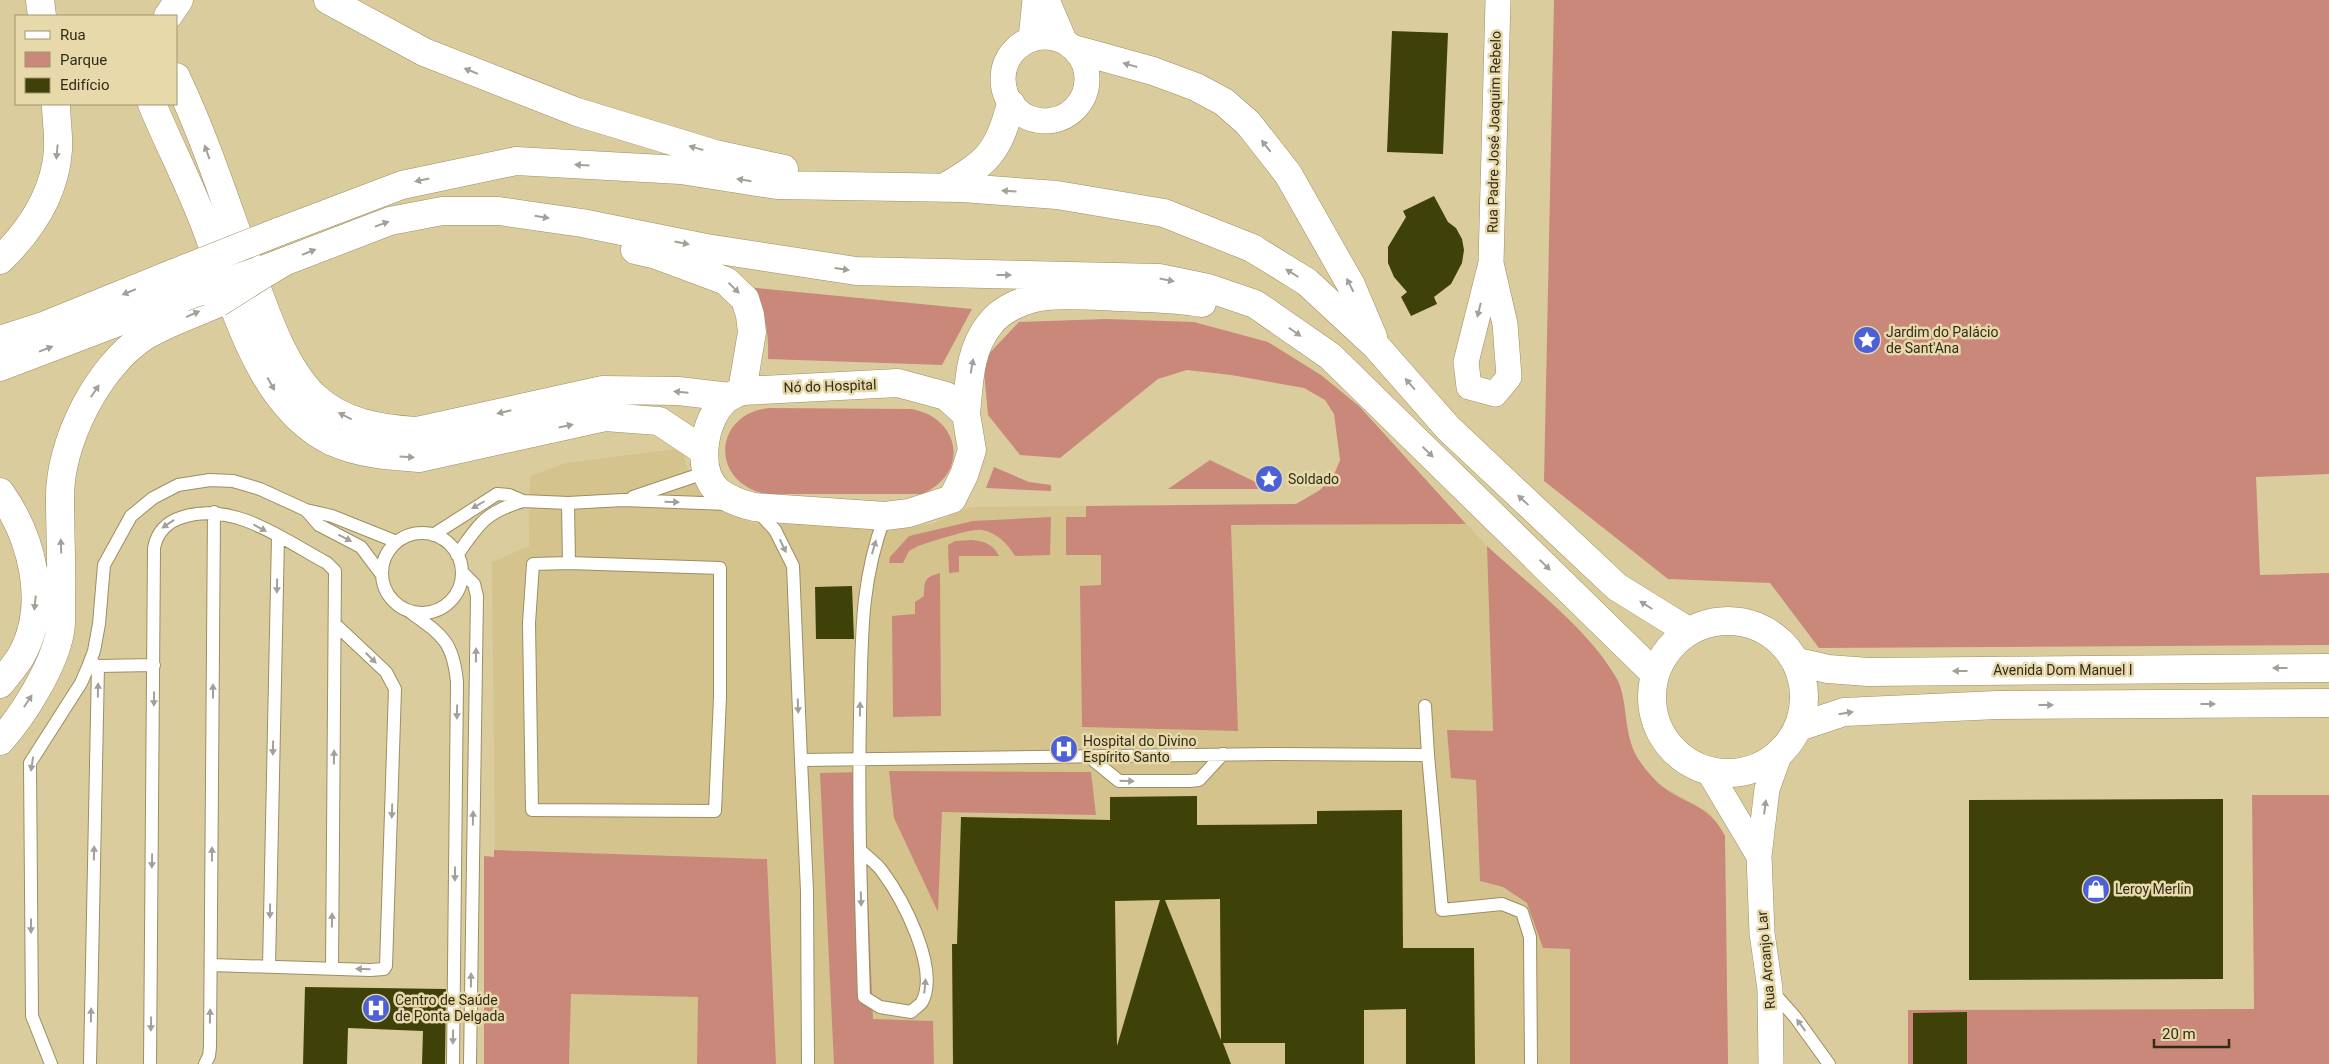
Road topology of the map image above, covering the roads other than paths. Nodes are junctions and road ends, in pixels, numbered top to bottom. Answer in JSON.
{"nodes":[{"id":1,"x":40,"y":0,"type":"edge"},
{"id":2,"x":47,"y":0,"type":"edge"},
{"id":3,"x":328,"y":0,"type":"edge"},
{"id":4,"x":1035,"y":0,"type":"edge"},
{"id":5,"x":1047,"y":0,"type":"edge"},
{"id":6,"x":1498,"y":0,"type":"edge"},
{"id":7,"x":42,"y":15,"type":"edge"},
{"id":8,"x":57,"y":15,"type":"edge"},
{"id":9,"x":1031,"y":39,"type":"junction"},
{"id":10,"x":1071,"y":45,"type":"junction"},
{"id":11,"x":178,"y":81,"type":"edge"},
{"id":12,"x":1011,"y":104,"type":"junction"},
{"id":13,"x":56,"y":105,"type":"edge"},
{"id":14,"x":152,"y":105,"type":"edge"},
{"id":15,"x":862,"y":187,"type":"junction"},
{"id":16,"x":942,"y":188,"type":"junction"},
{"id":17,"x":582,"y":223,"type":"junction"},
{"id":18,"x":0,"y":260,"type":"edge"},
{"id":19,"x":1491,"y":263,"type":"dead end"},
{"id":20,"x":271,"y":268,"type":"junction"},
{"id":21,"x":179,"y":285,"type":"junction"},
{"id":22,"x":1255,"y":304,"type":"junction"},
{"id":23,"x":0,"y":340,"type":"edge"},
{"id":24,"x":1376,"y":346,"type":"junction"},
{"id":25,"x":0,"y":367,"type":"edge"},
{"id":26,"x":736,"y":394,"type":"junction"},
{"id":27,"x":966,"y":414,"type":"junction"},
{"id":28,"x":705,"y":461,"type":"junction"},
{"id":29,"x":0,"y":492,"type":"edge"},
{"id":30,"x":523,"y":500,"type":"junction"},
{"id":31,"x":623,"y":500,"type":"junction"},
{"id":32,"x":568,"y":503,"type":"junction"},
{"id":33,"x":747,"y":505,"type":"junction"},
{"id":34,"x":306,"y":510,"type":"junction"},
{"id":35,"x":214,"y":512,"type":"junction"},
{"id":36,"x":885,"y":516,"type":"junction"},
{"id":37,"x":433,"y":535,"type":"junction"},
{"id":38,"x":278,"y":537,"type":"junction"},
{"id":39,"x":397,"y":542,"type":"junction"},
{"id":40,"x":457,"y":555,"type":"junction"},
{"id":41,"x":569,"y":563,"type":"junction"},
{"id":42,"x":462,"y":572,"type":"junction"},
{"id":43,"x":382,"y":575,"type":"junction"},
{"id":44,"x":410,"y":612,"type":"junction"},
{"id":45,"x":335,"y":624,"type":"junction"},
{"id":46,"x":1688,"y":631,"type":"junction"},
{"id":47,"x":1797,"y":662,"type":"junction"},
{"id":48,"x":94,"y":664,"type":"junction"},
{"id":49,"x":154,"y":665,"type":"junction"},
{"id":50,"x":2329,"y":668,"type":"edge"},
{"id":51,"x":1655,"y":674,"type":"junction"},
{"id":52,"x":0,"y":684,"type":"edge"},
{"id":53,"x":2329,"y":703,"type":"edge"},
{"id":54,"x":1425,"y":706,"type":"dead end"},
{"id":55,"x":1799,"y":727,"type":"junction"},
{"id":56,"x":0,"y":741,"type":"edge"},
{"id":57,"x":1780,"y":753,"type":"junction"},
{"id":58,"x":1223,"y":754,"type":"junction"},
{"id":59,"x":1087,"y":755,"type":"junction"},
{"id":60,"x":1428,"y":755,"type":"junction"},
{"id":61,"x":859,"y":758,"type":"junction"},
{"id":62,"x":801,"y":760,"type":"junction"},
{"id":63,"x":1709,"y":772,"type":"junction"},
{"id":64,"x":860,"y":850,"type":"junction"},
{"id":65,"x":1759,"y":856,"type":"junction"},
{"id":66,"x":211,"y":966,"type":"junction"},
{"id":67,"x":269,"y":967,"type":"junction"},
{"id":68,"x":332,"y":969,"type":"junction"},
{"id":69,"x":1770,"y":989,"type":"junction"},
{"id":70,"x":51,"y":1064,"type":"edge"},
{"id":71,"x":90,"y":1064,"type":"edge"},
{"id":72,"x":150,"y":1064,"type":"edge"},
{"id":73,"x":205,"y":1064,"type":"edge"},
{"id":74,"x":453,"y":1064,"type":"edge"},
{"id":75,"x":470,"y":1064,"type":"edge"},
{"id":76,"x":808,"y":1064,"type":"edge"},
{"id":77,"x":1531,"y":1064,"type":"edge"},
{"id":78,"x":1772,"y":1064,"type":"edge"},
{"id":79,"x":1829,"y":1064,"type":"edge"}],
"edges":[{"from":1,"to":7,"type":"main road"},
{"from":2,"to":8,"type":"main road"},
{"from":15,"to":3,"type":"main road","one_way":true},
{"from":4,"to":9,"type":"street"},
{"from":5,"to":10,"type":"street"},
{"from":6,"to":19,"type":"street","name":"Rua Padre José Joaquim Rebelo"},
{"from":9,"to":10,"type":"street"},
{"from":9,"to":12,"type":"street"},
{"from":10,"to":12,"type":"street"},
{"from":24,"to":10,"type":"main road","one_way":true},
{"from":26,"to":11,"type":"main road","name":"Nó do Hospital","one_way":true},
{"from":12,"to":16,"type":"main road"},
{"from":13,"to":18,"type":"main road","one_way":true},
{"from":14,"to":28,"type":"main road","one_way":true},
{"from":15,"to":16,"type":"main road"},
{"from":15,"to":21,"type":"main road","one_way":true,"bridge":true},
{"from":24,"to":16,"type":"main road","one_way":true},
{"from":20,"to":17,"type":"main road","one_way":true},
{"from":17,"to":22,"type":"main road","one_way":true},
{"from":17,"to":26,"type":"main road","one_way":true},
{"from":20,"to":21,"type":"main road","bridge":true},
{"from":56,"to":20,"type":"main road","one_way":true,"bridge":true},
{"from":21,"to":23,"type":"main road","one_way":true},
{"from":25,"to":21,"type":"main road","one_way":true},
{"from":27,"to":22,"type":"main road","one_way":true},
{"from":22,"to":51,"type":"main road","one_way":true},
{"from":46,"to":24,"type":"main road","one_way":true},
{"from":26,"to":27,"type":"main road","name":"Nó do Hospital"},
{"from":26,"to":28,"type":"main road"},
{"from":27,"to":36,"type":"main road"},
{"from":28,"to":31,"type":"lane"},
{"from":28,"to":33,"type":"main road"},
{"from":29,"to":52,"type":"main road","one_way":true},
{"from":30,"to":32,"type":"lane"},
{"from":30,"to":37,"type":"lane","one_way":true},
{"from":30,"to":40,"type":"lane"},
{"from":31,"to":32,"type":"lane"},
{"from":31,"to":33,"type":"lane","one_way":true},
{"from":32,"to":41,"type":"lane"},
{"from":33,"to":36,"type":"main road"},
{"from":33,"to":62,"type":"lane","one_way":true},
{"from":34,"to":39,"type":"lane"},
{"from":34,"to":43,"type":"lane","one_way":true},
{"from":34,"to":48,"type":"lane"},
{"from":35,"to":38,"type":"lane","one_way":true},
{"from":35,"to":49,"type":"lane","one_way":true},
{"from":66,"to":35,"type":"lane","one_way":true},
{"from":61,"to":36,"type":"lane","one_way":true},
{"from":37,"to":39,"type":"lane"},
{"from":37,"to":40,"type":"lane"},
{"from":38,"to":45,"type":"lane"},
{"from":38,"to":67,"type":"lane","one_way":true},
{"from":39,"to":43,"type":"lane"},
{"from":40,"to":42,"type":"lane"},
{"from":41,"to":41,"type":"lane"},
{"from":42,"to":44,"type":"lane"},
{"from":75,"to":42,"type":"lane","one_way":true},
{"from":43,"to":44,"type":"lane"},
{"from":44,"to":74,"type":"lane","one_way":true},
{"from":68,"to":45,"type":"lane","one_way":true},
{"from":45,"to":68,"type":"lane","one_way":true},
{"from":46,"to":47,"type":"main road"},
{"from":46,"to":51,"type":"main road"},
{"from":50,"to":47,"type":"main road","name":"Avenida Dom Manuel I","one_way":true},
{"from":47,"to":55,"type":"main road"},
{"from":48,"to":49,"type":"lane"},
{"from":48,"to":70,"type":"lane","one_way":true},
{"from":71,"to":48,"type":"lane","one_way":true},
{"from":49,"to":72,"type":"lane","one_way":true},
{"from":51,"to":63,"type":"main road"},
{"from":55,"to":53,"type":"main road","one_way":true},
{"from":54,"to":60,"type":"lane"},
{"from":55,"to":57,"type":"main road"},
{"from":57,"to":63,"type":"main road"},
{"from":65,"to":57,"type":"street","name":"Rua Arcanjo Lar","one_way":true},
{"from":58,"to":59,"type":"lane"},
{"from":59,"to":58,"type":"lane","one_way":true},
{"from":58,"to":60,"type":"lane"},
{"from":59,"to":61,"type":"lane"},
{"from":60,"to":77,"type":"lane"},
{"from":61,"to":62,"type":"lane"},
{"from":61,"to":64,"type":"lane"},
{"from":62,"to":76,"type":"lane"},
{"from":63,"to":65,"type":"street"},
{"from":64,"to":64,"type":"lane","one_way":true},
{"from":65,"to":69,"type":"street","name":"Rua Arcanjo Lar"},
{"from":66,"to":67,"type":"lane"},
{"from":73,"to":66,"type":"lane","one_way":true},
{"from":67,"to":68,"type":"lane"},
{"from":69,"to":78,"type":"street","name":"Rua Arcanjo Lar"},
{"from":79,"to":69,"type":"lane","one_way":true}]}
